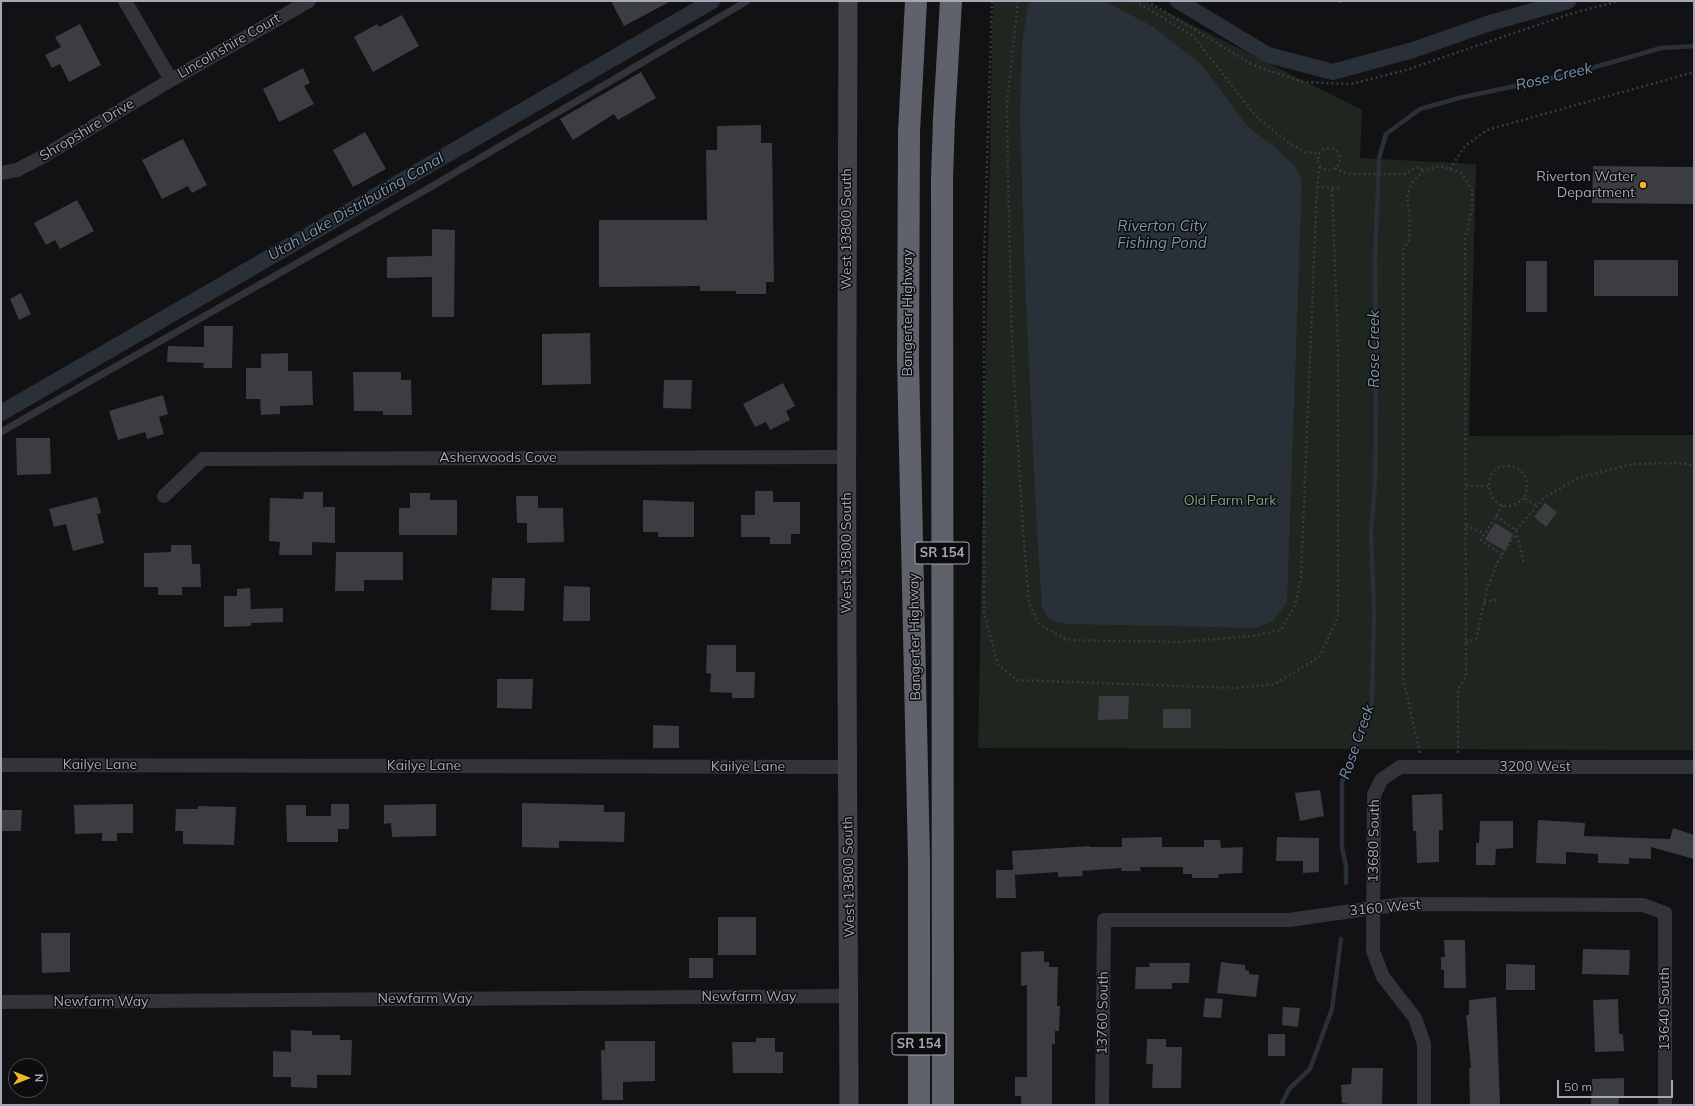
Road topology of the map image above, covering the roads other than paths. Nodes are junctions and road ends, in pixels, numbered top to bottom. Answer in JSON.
{"nodes":[{"id":1,"x":125,"y":1,"type":"edge"},
{"id":2,"x":309,"y":1,"type":"edge"},
{"id":3,"x":747,"y":1,"type":"edge"},
{"id":4,"x":848,"y":1,"type":"edge"},
{"id":5,"x":916,"y":1,"type":"edge"},
{"id":6,"x":951,"y":1,"type":"edge"},
{"id":7,"x":170,"y":80,"type":"junction"},
{"id":8,"x":1,"y":173,"type":"edge"},
{"id":9,"x":1,"y":432,"type":"edge"},
{"id":10,"x":846,"y":457,"type":"junction"},
{"id":11,"x":164,"y":496,"type":"dead end"},
{"id":12,"x":1,"y":765,"type":"edge"},
{"id":13,"x":847,"y":767,"type":"junction"},
{"id":14,"x":1694,"y":767,"type":"edge"},
{"id":15,"x":1381,"y":780,"type":"joint"},
{"id":16,"x":1372,"y":908,"type":"junction"},
{"id":17,"x":1665,"y":913,"type":"joint"},
{"id":18,"x":1104,"y":920,"type":"joint"},
{"id":19,"x":849,"y":996,"type":"junction"},
{"id":20,"x":1,"y":1002,"type":"edge"},
{"id":21,"x":849,"y":1105,"type":"edge"},
{"id":22,"x":919,"y":1105,"type":"edge"},
{"id":23,"x":943,"y":1105,"type":"edge"},
{"id":24,"x":1102,"y":1105,"type":"edge"},
{"id":25,"x":1424,"y":1105,"type":"edge"},
{"id":26,"x":1665,"y":1105,"type":"edge"}],
"edges":[{"from":1,"to":7,"type":"street"},
{"from":2,"to":7,"type":"street","name":"Lincolnshire Court"},
{"from":3,"to":9,"type":"lane"},
{"from":4,"to":10,"type":"street","name":"West 13800 South"},
{"from":5,"to":22,"type":"highway","name":"Bangerter Highway","number":"SR 154"},
{"from":6,"to":23,"type":"highway","name":"Bangerter Highway","number":"SR 154"},
{"from":7,"to":8,"type":"street","name":"Shropshire Drive"},
{"from":10,"to":11,"type":"street","name":"Asherwoods Cove"},
{"from":10,"to":13,"type":"street","name":"West 13800 South"},
{"from":12,"to":13,"type":"street","name":"Kailye Lane"},
{"from":13,"to":19,"type":"street","name":"West 13800 South"},
{"from":14,"to":15,"type":"street","name":"3200 West"},
{"from":15,"to":16,"type":"street","name":"13680 South"},
{"from":16,"to":17,"type":"street","name":"3160 West"},
{"from":16,"to":18,"type":"street","name":"3160 West"},
{"from":16,"to":25,"type":"street","name":"13680 South"},
{"from":17,"to":26,"type":"street","name":"13640 South"},
{"from":18,"to":24,"type":"street","name":"13760 South"},
{"from":19,"to":20,"type":"street","name":"Newfarm Way"},
{"from":19,"to":21,"type":"street","name":"West 13800 South"}]}
